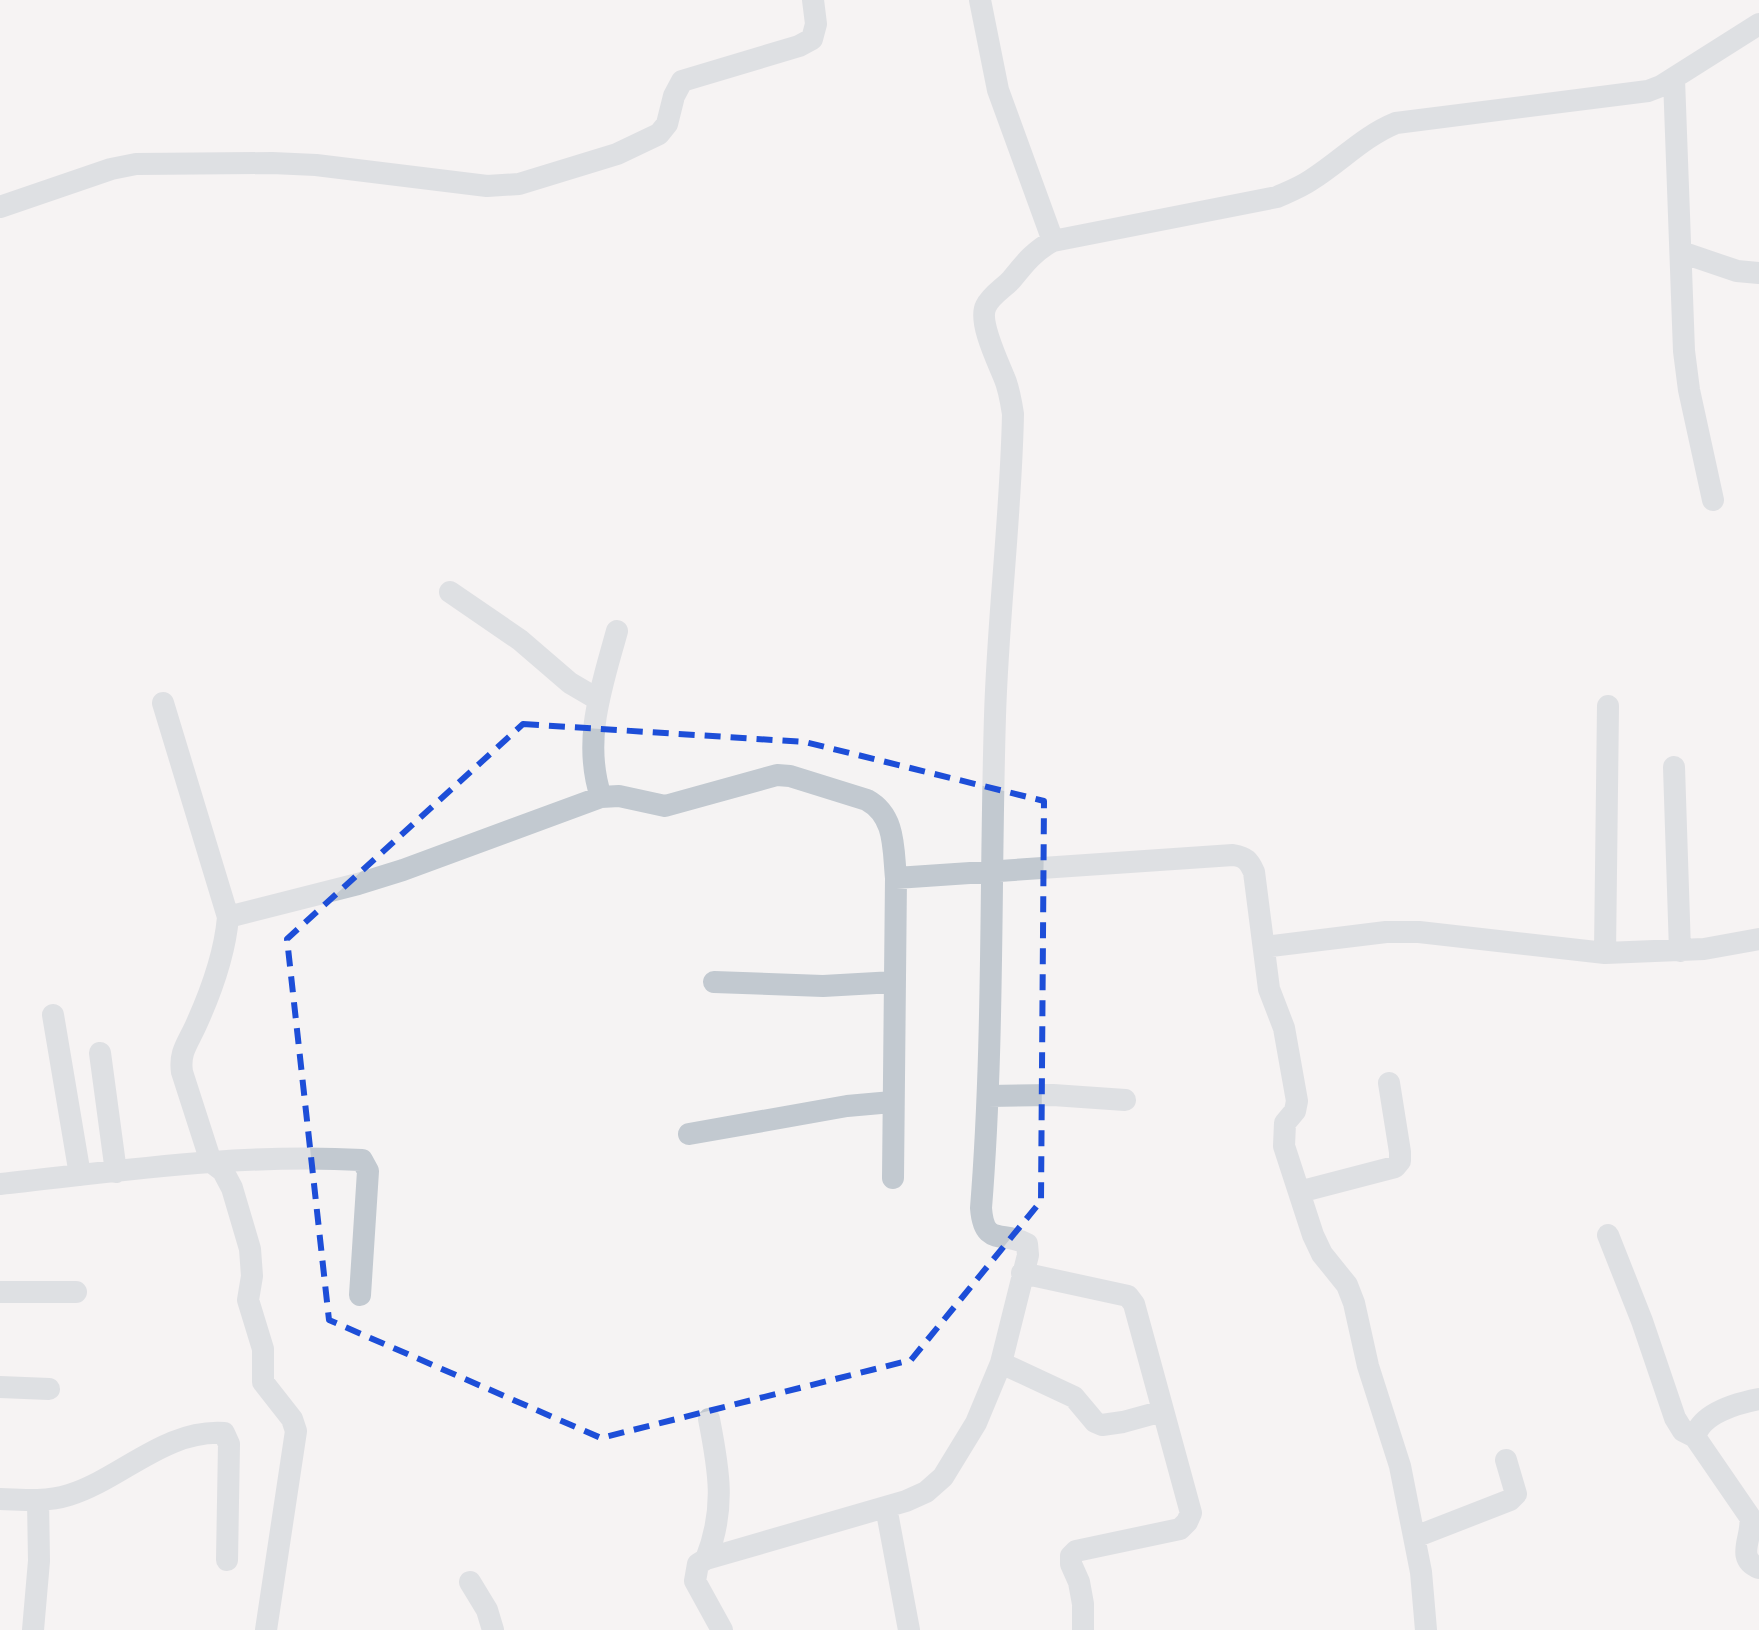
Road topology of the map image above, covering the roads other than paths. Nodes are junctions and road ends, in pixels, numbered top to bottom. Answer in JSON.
{"nodes":[{"id":1,"x":813,"y":0,"type":"edge"},
{"id":2,"x":980,"y":0,"type":"edge"},
{"id":3,"x":1759,"y":24,"type":"edge"},
{"id":4,"x":1674,"y":79,"type":"junction"},
{"id":5,"x":0,"y":207,"type":"edge"},
{"id":6,"x":1053,"y":241,"type":"junction"},
{"id":7,"x":1681,"y":252,"type":"junction"},
{"id":8,"x":1759,"y":273,"type":"edge"},
{"id":9,"x":1713,"y":500,"type":"dead end"},
{"id":10,"x":450,"y":592,"type":"dead end"},
{"id":11,"x":617,"y":631,"type":"dead end"},
{"id":12,"x":599,"y":700,"type":"junction"},
{"id":13,"x":163,"y":703,"type":"dead end"},
{"id":14,"x":1608,"y":706,"type":"dead end"},
{"id":15,"x":1674,"y":767,"type":"dead end"},
{"id":16,"x":601,"y":797,"type":"junction"},
{"id":17,"x":990,"y":872,"type":"junction"},
{"id":18,"x":896,"y":878,"type":"junction"},
{"id":19,"x":228,"y":917,"type":"junction"},
{"id":20,"x":1759,"y":939,"type":"edge"},
{"id":21,"x":1264,"y":947,"type":"junction"},
{"id":22,"x":1680,"y":951,"type":"junction"},
{"id":23,"x":1605,"y":953,"type":"junction"},
{"id":24,"x":714,"y":982,"type":"dead end"},
{"id":25,"x":894,"y":982,"type":"junction"},
{"id":26,"x":53,"y":1015,"type":"dead end"},
{"id":27,"x":100,"y":1053,"type":"dead end"},
{"id":28,"x":1389,"y":1083,"type":"dead end"},
{"id":29,"x":988,"y":1096,"type":"junction"},
{"id":30,"x":1125,"y":1100,"type":"dead end"},
{"id":31,"x":892,"y":1102,"type":"junction"},
{"id":32,"x":689,"y":1134,"type":"dead end"},
{"id":33,"x":211,"y":1162,"type":"junction"},
{"id":34,"x":116,"y":1172,"type":"junction"},
{"id":35,"x":80,"y":1175,"type":"junction"},
{"id":36,"x":893,"y":1178,"type":"dead end"},
{"id":37,"x":0,"y":1184,"type":"edge"},
{"id":38,"x":1299,"y":1192,"type":"junction"},
{"id":39,"x":1608,"y":1235,"type":"dead end"},
{"id":40,"x":1022,"y":1273,"type":"junction"},
{"id":41,"x":0,"y":1292,"type":"edge"},
{"id":42,"x":76,"y":1292,"type":"dead end"},
{"id":43,"x":360,"y":1295,"type":"dead end"},
{"id":44,"x":1001,"y":1363,"type":"junction"},
{"id":45,"x":0,"y":1387,"type":"edge"},
{"id":46,"x":49,"y":1389,"type":"dead end"},
{"id":47,"x":1759,"y":1399,"type":"edge"},
{"id":48,"x":1163,"y":1411,"type":"junction"},
{"id":49,"x":709,"y":1419,"type":"dead end"},
{"id":50,"x":1695,"y":1437,"type":"junction"},
{"id":51,"x":1506,"y":1460,"type":"dead end"},
{"id":52,"x":0,"y":1499,"type":"edge"},
{"id":53,"x":38,"y":1500,"type":"junction"},
{"id":54,"x":886,"y":1507,"type":"junction"},
{"id":55,"x":1415,"y":1537,"type":"junction"},
{"id":56,"x":706,"y":1559,"type":"junction"},
{"id":57,"x":227,"y":1560,"type":"dead end"},
{"id":58,"x":1759,"y":1568,"type":"edge"},
{"id":59,"x":470,"y":1582,"type":"dead end"},
{"id":60,"x":33,"y":1630,"type":"edge"},
{"id":61,"x":266,"y":1630,"type":"edge"},
{"id":62,"x":493,"y":1630,"type":"edge"},
{"id":63,"x":722,"y":1630,"type":"edge"},
{"id":64,"x":909,"y":1630,"type":"edge"},
{"id":65,"x":1083,"y":1630,"type":"edge"},
{"id":66,"x":1426,"y":1630,"type":"edge"}],
"edges":[{"from":1,"to":5,"type":"street"},
{"from":2,"to":6,"type":"street"},
{"from":3,"to":4,"type":"street"},
{"from":4,"to":6,"type":"street"},
{"from":4,"to":7,"type":"street"},
{"from":6,"to":17,"type":"street"},
{"from":7,"to":8,"type":"street"},
{"from":7,"to":9,"type":"street"},
{"from":10,"to":12,"type":"street"},
{"from":11,"to":12,"type":"street"},
{"from":12,"to":16,"type":"street"},
{"from":13,"to":19,"type":"street"},
{"from":14,"to":23,"type":"street"},
{"from":15,"to":22,"type":"street"},
{"from":16,"to":18,"type":"street"},
{"from":16,"to":19,"type":"street"},
{"from":17,"to":18,"type":"street"},
{"from":17,"to":21,"type":"street"},
{"from":17,"to":29,"type":"street"},
{"from":18,"to":25,"type":"street"},
{"from":19,"to":33,"type":"street"},
{"from":20,"to":22,"type":"street"},
{"from":21,"to":23,"type":"street"},
{"from":21,"to":38,"type":"street"},
{"from":22,"to":23,"type":"street"},
{"from":24,"to":25,"type":"street"},
{"from":25,"to":31,"type":"street"},
{"from":26,"to":35,"type":"street"},
{"from":27,"to":34,"type":"street"},
{"from":28,"to":38,"type":"street"},
{"from":29,"to":30,"type":"street"},
{"from":29,"to":40,"type":"street"},
{"from":31,"to":32,"type":"street"},
{"from":31,"to":36,"type":"street"},
{"from":33,"to":34,"type":"street"},
{"from":33,"to":43,"type":"street"},
{"from":33,"to":61,"type":"street"},
{"from":34,"to":35,"type":"street"},
{"from":35,"to":37,"type":"street"},
{"from":38,"to":55,"type":"street"},
{"from":39,"to":50,"type":"street"},
{"from":40,"to":44,"type":"street"},
{"from":40,"to":48,"type":"street"},
{"from":41,"to":42,"type":"street"},
{"from":44,"to":48,"type":"street"},
{"from":44,"to":54,"type":"street"},
{"from":45,"to":46,"type":"street"},
{"from":47,"to":50,"type":"street"},
{"from":48,"to":65,"type":"street"},
{"from":49,"to":56,"type":"street"},
{"from":50,"to":58,"type":"street"},
{"from":51,"to":55,"type":"street"},
{"from":52,"to":53,"type":"street"},
{"from":53,"to":57,"type":"street"},
{"from":53,"to":60,"type":"street"},
{"from":54,"to":56,"type":"street"},
{"from":54,"to":64,"type":"street"},
{"from":55,"to":66,"type":"street"},
{"from":56,"to":63,"type":"street"},
{"from":59,"to":62,"type":"street"}]}
